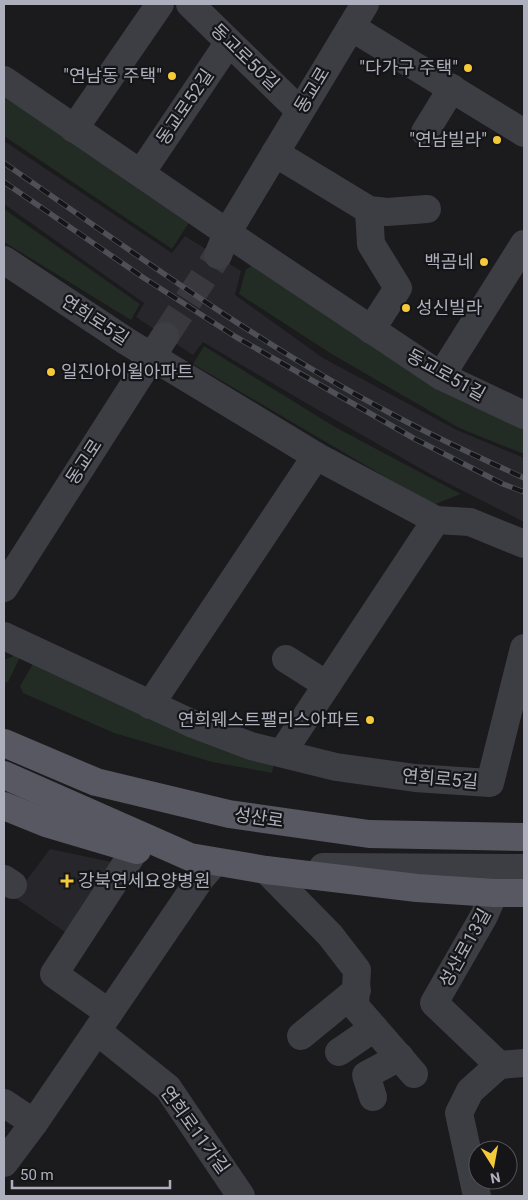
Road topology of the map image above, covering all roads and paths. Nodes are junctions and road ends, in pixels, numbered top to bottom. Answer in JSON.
{"nodes":[{"id":1,"x":160,"y":4,"type":"edge"},
{"id":2,"x":190,"y":4,"type":"edge"},
{"id":3,"x":365,"y":4,"type":"edge"},
{"id":4,"x":351,"y":27,"type":"junction"},
{"id":5,"x":229,"y":42,"type":"junction"},
{"id":6,"x":4,"y":80,"type":"edge"},
{"id":7,"x":452,"y":88,"type":"junction"},
{"id":8,"x":300,"y":111,"type":"junction"},
{"id":9,"x":74,"y":129,"type":"junction"},
{"id":10,"x":426,"y":132,"type":"dead end"},
{"id":11,"x":524,"y":133,"type":"edge"},
{"id":12,"x":275,"y":153,"type":"junction"},
{"id":13,"x":141,"y":173,"type":"junction"},
{"id":14,"x":427,"y":209,"type":"dead end"},
{"id":15,"x":369,"y":210,"type":"junction"},
{"id":16,"x":222,"y":244,"type":"junction"},
{"id":17,"x":524,"y":244,"type":"edge"},
{"id":18,"x":4,"y":260,"type":"edge"},
{"id":19,"x":371,"y":330,"type":"junction"},
{"id":20,"x":158,"y":347,"type":"junction"},
{"id":21,"x":441,"y":376,"type":"junction"},
{"id":22,"x":524,"y":416,"type":"edge"},
{"id":23,"x":316,"y":456,"type":"junction"},
{"id":24,"x":436,"y":520,"type":"junction"},
{"id":25,"x":524,"y":544,"type":"edge"},
{"id":26,"x":4,"y":588,"type":"edge"},
{"id":27,"x":4,"y":636,"type":"edge"},
{"id":28,"x":524,"y":648,"type":"edge"},
{"id":29,"x":286,"y":659,"type":"dead end"},
{"id":30,"x":327,"y":685,"type":"junction"},
{"id":31,"x":150,"y":705,"type":"junction"},
{"id":32,"x":4,"y":743,"type":"edge"},
{"id":33,"x":282,"y":753,"type":"junction"},
{"id":34,"x":4,"y":775,"type":"edge"},
{"id":35,"x":4,"y":806,"type":"edge"},
{"id":36,"x":524,"y":837,"type":"edge"},
{"id":37,"x":134,"y":850,"type":"junction"},
{"id":38,"x":202,"y":859,"type":"junction"},
{"id":39,"x":254,"y":868,"type":"junction"},
{"id":40,"x":524,"y":868,"type":"edge"},
{"id":41,"x":494,"y":893,"type":"junction"},
{"id":42,"x":524,"y":893,"type":"edge"},
{"id":43,"x":357,"y":990,"type":"junction"},
{"id":44,"x":103,"y":1022,"type":"junction"},
{"id":45,"x":374,"y":1028,"type":"junction"},
{"id":46,"x":301,"y":1036,"type":"dead end"},
{"id":47,"x":339,"y":1052,"type":"dead end"},
{"id":48,"x":512,"y":1064,"type":"edge"},
{"id":49,"x":372,"y":1097,"type":"dead end"},
{"id":50,"x":4,"y":1103,"type":"edge"},
{"id":51,"x":34,"y":1123,"type":"junction"},
{"id":52,"x":4,"y":1163,"type":"edge"},
{"id":53,"x":241,"y":1196,"type":"edge"},
{"id":54,"x":477,"y":1196,"type":"edge"}],
"edges":[{"from":1,"to":9,"type":"street"},
{"from":2,"to":5,"type":"street","name":"동교로50길"},
{"from":3,"to":4,"type":"street","name":"동교로"},
{"from":4,"to":7,"type":"street"},
{"from":4,"to":8,"type":"street","name":"동교로"},
{"from":5,"to":8,"type":"street","name":"동교로50길"},
{"from":5,"to":13,"type":"street","name":"동교로52길"},
{"from":6,"to":9,"type":"street"},
{"from":7,"to":10,"type":"street"},
{"from":7,"to":11,"type":"street"},
{"from":8,"to":12,"type":"street","name":"동교로"},
{"from":9,"to":13,"type":"street"},
{"from":12,"to":15,"type":"street"},
{"from":12,"to":16,"type":"street","name":"동교로"},
{"from":13,"to":16,"type":"street"},
{"from":14,"to":15,"type":"street"},
{"from":15,"to":19,"type":"street"},
{"from":16,"to":19,"type":"street","name":"동교로51길"},
{"from":17,"to":21,"type":"street"},
{"from":18,"to":20,"type":"street","name":"연희로5길"},
{"from":19,"to":21,"type":"street","name":"동교로51길"},
{"from":20,"to":23,"type":"street","name":"연희로5길"},
{"from":20,"to":26,"type":"street","name":"동교로"},
{"from":21,"to":22,"type":"street","name":"동교로51길"},
{"from":23,"to":24,"type":"street","name":"연희로5길"},
{"from":23,"to":31,"type":"street"},
{"from":24,"to":25,"type":"street","name":"연희로5길"},
{"from":24,"to":30,"type":"street"},
{"from":27,"to":31,"type":"street","name":"연희로5길"},
{"from":28,"to":33,"type":"street","name":"연희로5길"},
{"from":29,"to":30,"type":"street"},
{"from":30,"to":33,"type":"street"},
{"from":31,"to":33,"type":"street","name":"연희로5길"},
{"from":32,"to":36,"type":"main road","name":"성산로"},
{"from":34,"to":38,"type":"main road"},
{"from":35,"to":37,"type":"main road"},
{"from":37,"to":38,"type":"main road"},
{"from":37,"to":44,"type":"street","name":"연희로11가길"},
{"from":38,"to":39,"type":"main road"},
{"from":38,"to":44,"type":"street"},
{"from":39,"to":40,"type":"street"},
{"from":39,"to":41,"type":"main road"},
{"from":39,"to":43,"type":"street"},
{"from":41,"to":42,"type":"main road"},
{"from":41,"to":48,"type":"street","name":"성산로13길"},
{"from":43,"to":45,"type":"street"},
{"from":43,"to":46,"type":"street"},
{"from":44,"to":51,"type":"street"},
{"from":44,"to":53,"type":"street","name":"연희로11가길"},
{"from":45,"to":47,"type":"street"},
{"from":45,"to":49,"type":"street"},
{"from":48,"to":54,"type":"street","name":"성산로13길"},
{"from":50,"to":51,"type":"street"},
{"from":51,"to":52,"type":"street"}]}
